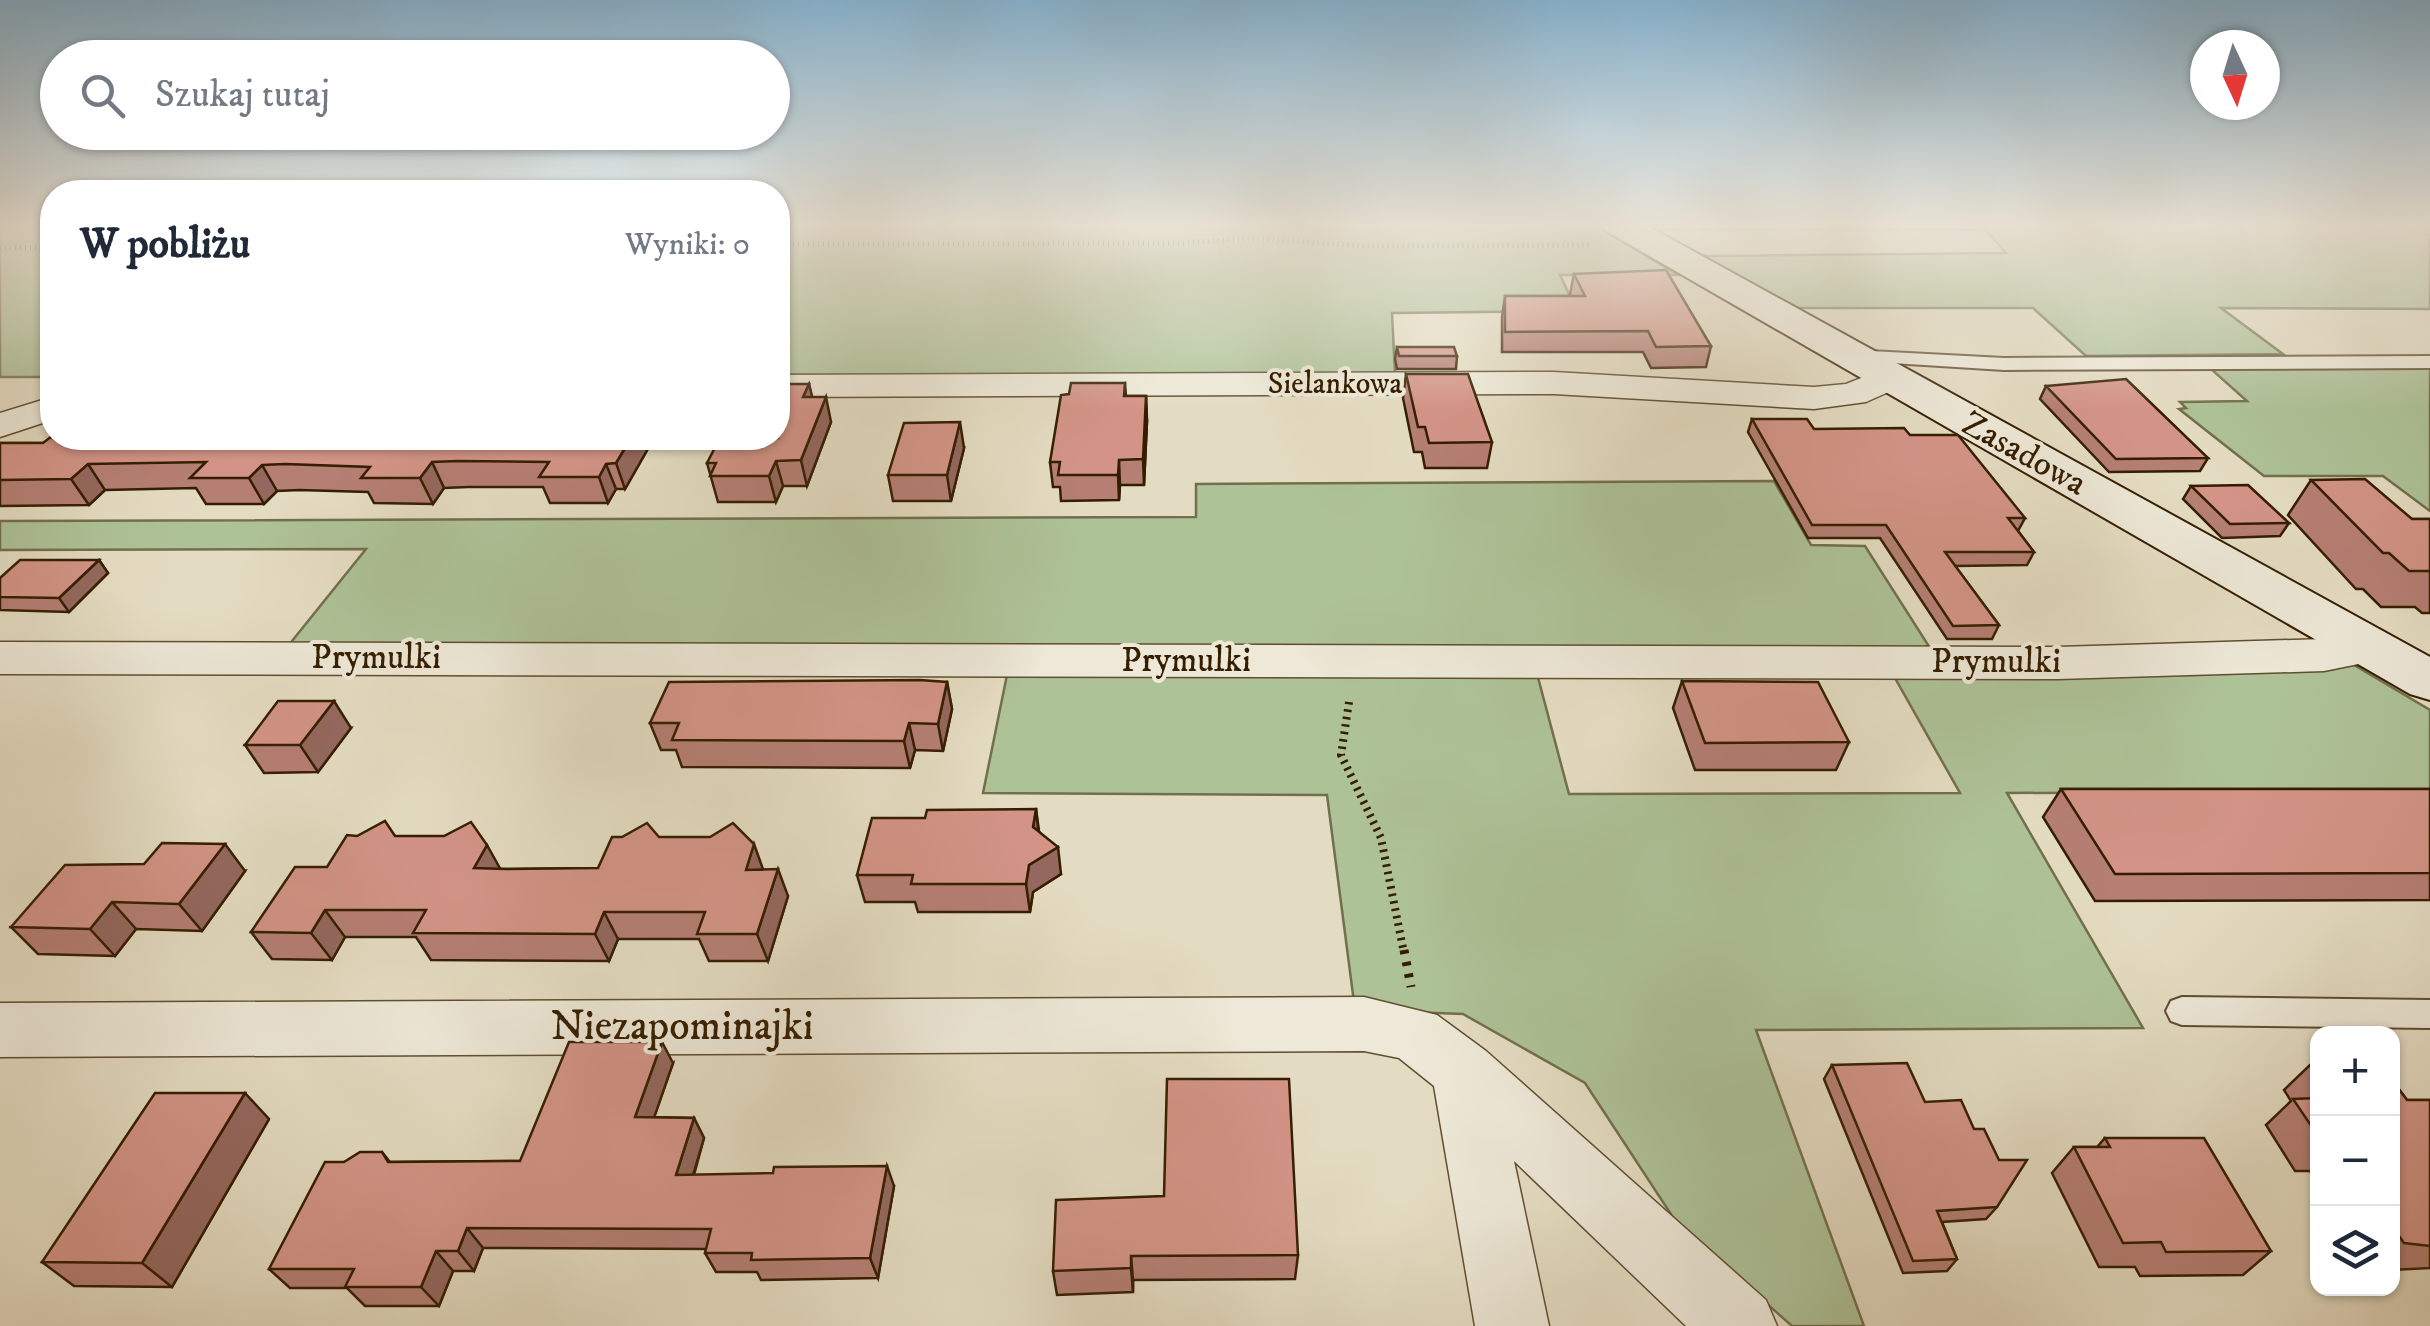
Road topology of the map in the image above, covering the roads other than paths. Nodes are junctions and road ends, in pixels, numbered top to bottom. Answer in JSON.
{"nodes":[{"id":1,"x":1711,"y":286,"type":"edge"},
{"id":2,"x":2430,"y":362,"type":"edge"},
{"id":3,"x":1870,"y":367,"type":"junction"},
{"id":4,"x":790,"y":386,"type":"edge"},
{"id":5,"x":40,"y":412,"type":"edge"},
{"id":6,"x":0,"y":426,"type":"edge"},
{"id":7,"x":2371,"y":647,"type":"junction"},
{"id":8,"x":0,"y":658,"type":"edge"},
{"id":9,"x":2430,"y":682,"type":"edge"},
{"id":10,"x":2182,"y":1011,"type":"dead end"},
{"id":11,"x":2430,"y":1014,"type":"edge"},
{"id":12,"x":0,"y":1030,"type":"edge"},
{"id":13,"x":1414,"y":1043,"type":"junction"},
{"id":14,"x":1512,"y":1326,"type":"edge"},
{"id":15,"x":1740,"y":1326,"type":"edge"}],
"edges":[{"from":1,"to":3,"type":"street","name":"Zasadowa"},
{"from":2,"to":3,"type":"lane"},
{"from":3,"to":4,"type":"street","name":"Sielankowa"},
{"from":3,"to":7,"type":"street","name":"Zasadowa"},
{"from":5,"to":6,"type":"street"},
{"from":7,"to":8,"type":"street","name":"Prymulki"},
{"from":7,"to":9,"type":"street","name":"Zasadowa"},
{"from":10,"to":11,"type":"lane"},
{"from":12,"to":13,"type":"street","name":"Niezapominajki"},
{"from":13,"to":14,"type":"street"},
{"from":13,"to":15,"type":"street"}]}
